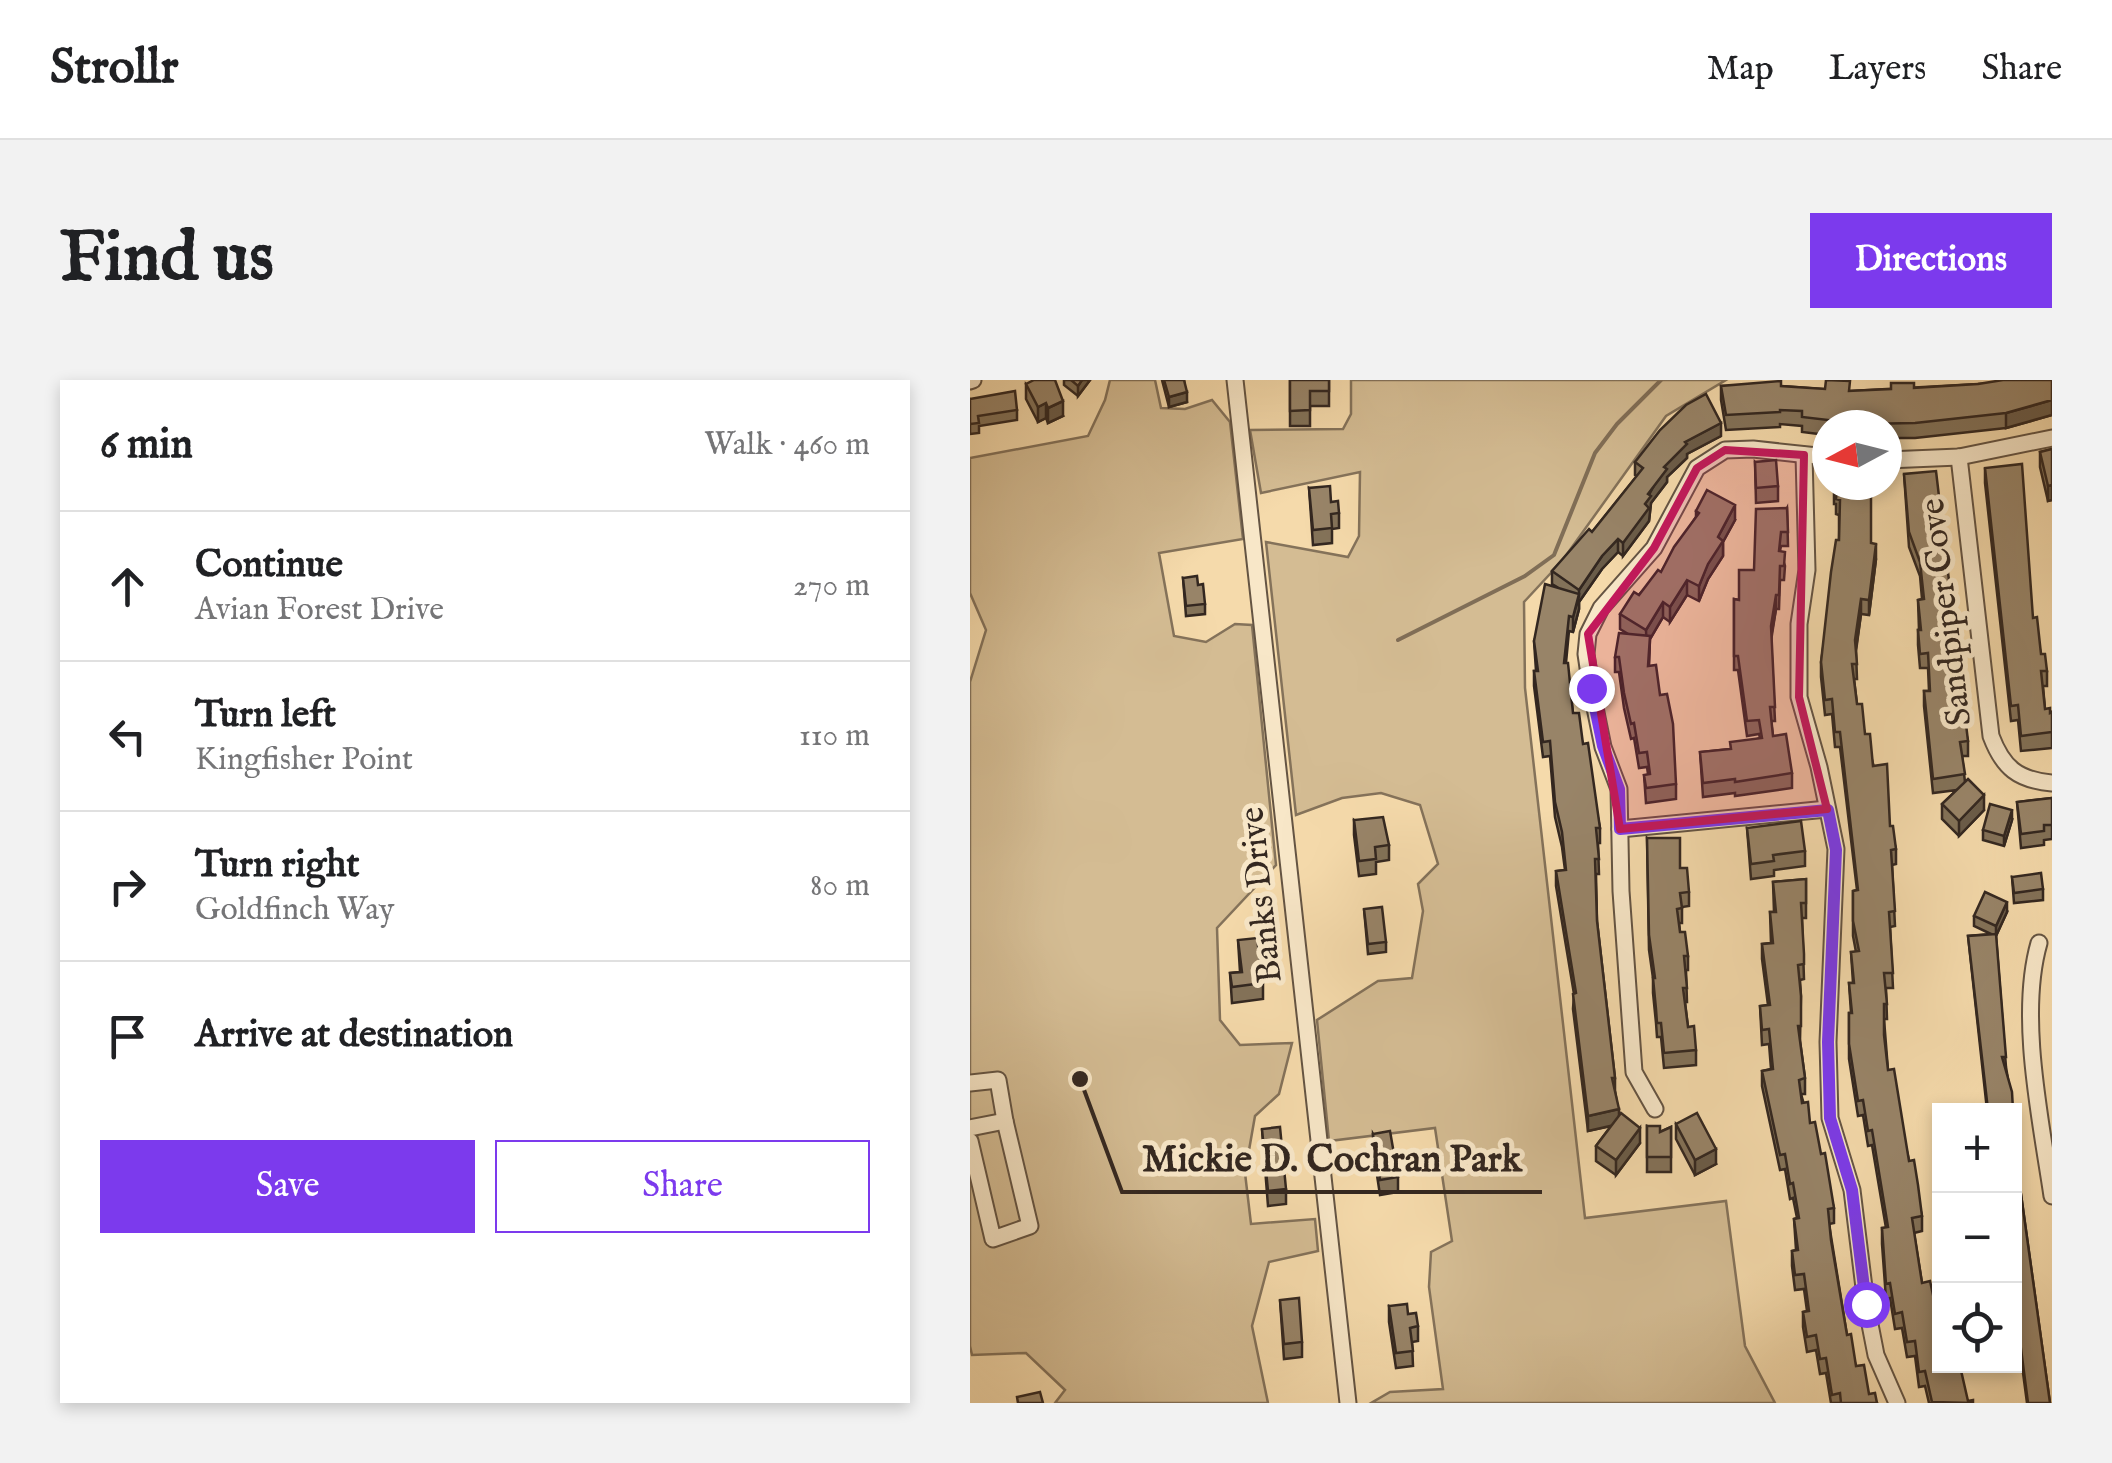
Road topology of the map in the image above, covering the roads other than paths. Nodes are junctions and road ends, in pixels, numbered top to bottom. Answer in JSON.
{"nodes":[{"id":1,"x":1235,"y":380,"type":"edge"},
{"id":2,"x":2052,"y":438,"type":"edge"},
{"id":3,"x":1804,"y":455,"type":"junction"},
{"id":4,"x":1812,"y":456,"type":"edge"},
{"id":5,"x":1959,"y":458,"type":"junction"},
{"id":6,"x":1902,"y":460,"type":"edge"},
{"id":7,"x":2052,"y":783,"type":"edge"},
{"id":8,"x":1828,"y":810,"type":"junction"},
{"id":9,"x":1620,"y":829,"type":"junction"},
{"id":10,"x":2039,"y":943,"type":"dead end"},
{"id":11,"x":970,"y":1084,"type":"edge"},
{"id":12,"x":1655,"y":1108,"type":"dead end"},
{"id":13,"x":1005,"y":1121,"type":"junction"},
{"id":14,"x":970,"y":1128,"type":"edge"},
{"id":15,"x":970,"y":1141,"type":"edge"},
{"id":16,"x":2052,"y":1196,"type":"edge"},
{"id":17,"x":1348,"y":1403,"type":"edge"},
{"id":18,"x":1897,"y":1403,"type":"edge"}],
"edges":[{"from":1,"to":17,"type":"street","name":"Banks Drive"},
{"from":2,"to":5,"type":"street"},
{"from":3,"to":4,"type":"street"},
{"from":3,"to":8,"type":"street"},
{"from":3,"to":9,"type":"street"},
{"from":5,"to":6,"type":"street"},
{"from":5,"to":7,"type":"street","name":"Sandpiper Cove"},
{"from":8,"to":9,"type":"street"},
{"from":8,"to":18,"type":"street"},
{"from":9,"to":12,"type":"street"},
{"from":10,"to":16,"type":"street"},
{"from":11,"to":13,"type":"street"},
{"from":13,"to":14,"type":"street"},
{"from":13,"to":15,"type":"street"}]}
